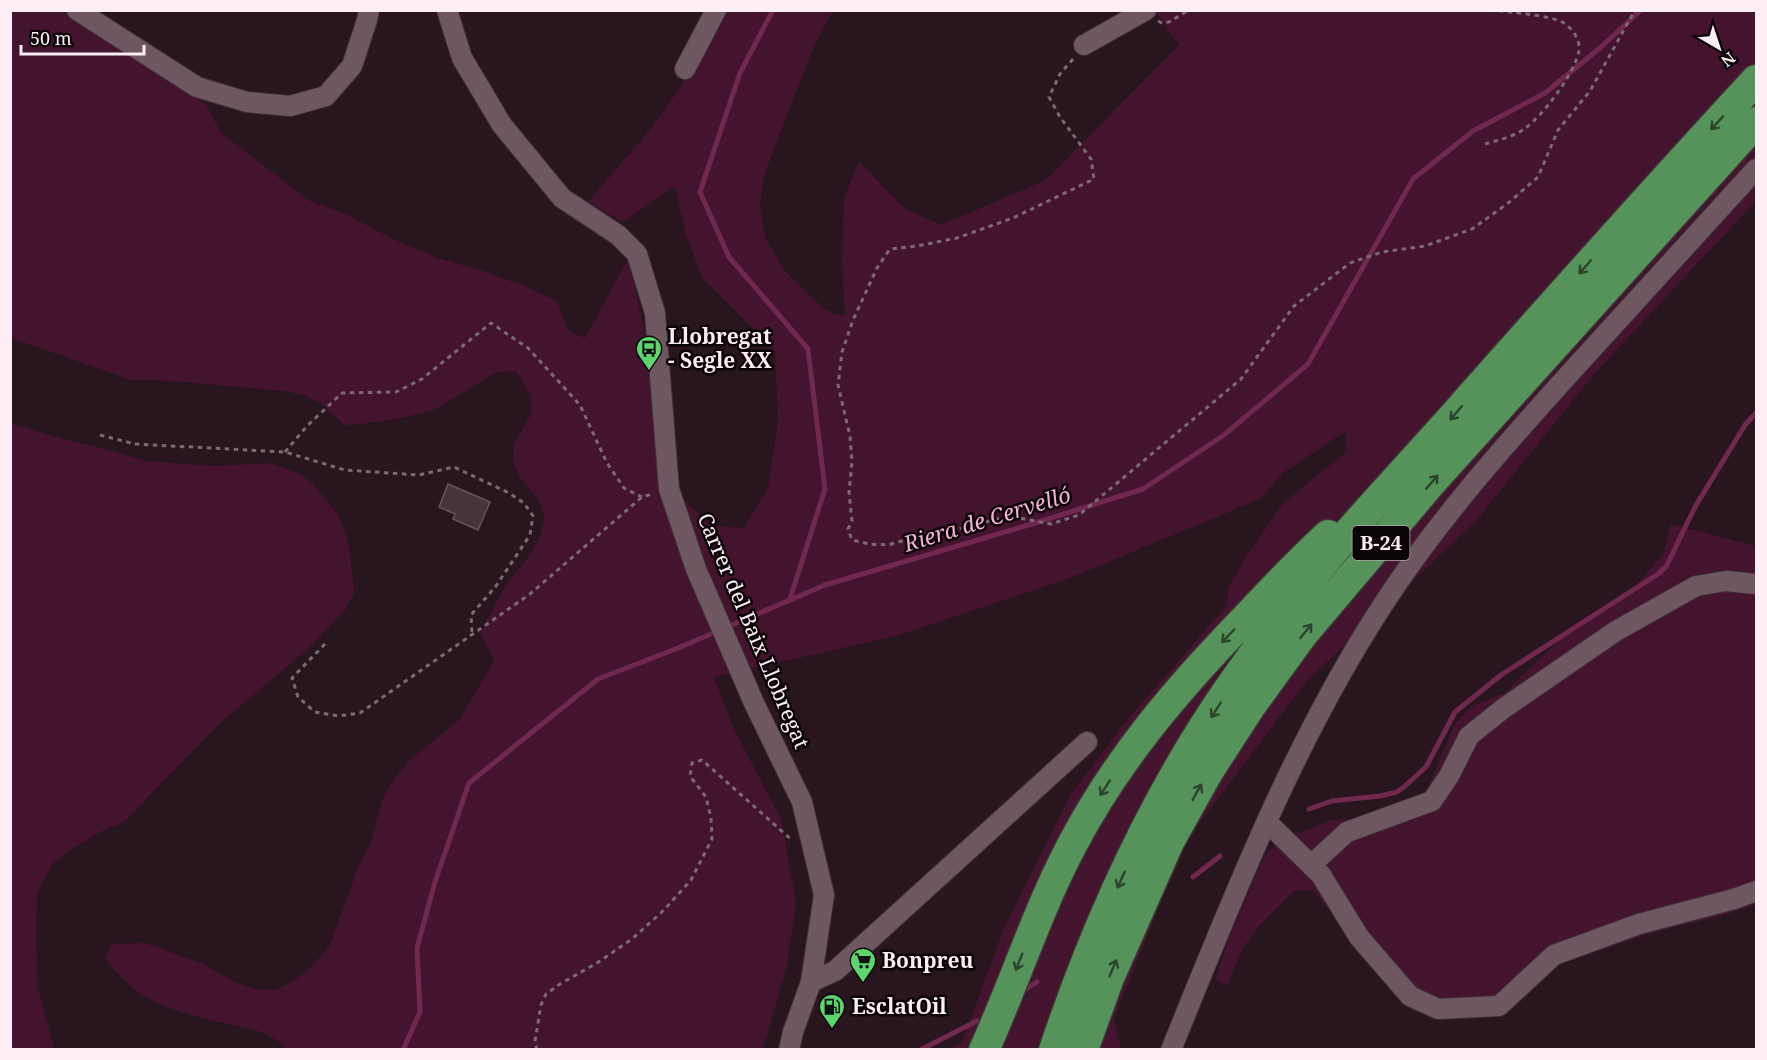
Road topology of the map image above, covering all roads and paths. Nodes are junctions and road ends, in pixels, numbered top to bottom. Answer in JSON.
{"nodes":[{"id":1,"x":77,"y":10,"type":"edge"},
{"id":2,"x":369,"y":10,"type":"edge"},
{"id":3,"x":447,"y":10,"type":"edge"},
{"id":4,"x":716,"y":10,"type":"edge"},
{"id":5,"x":1189,"y":10,"type":"edge"},
{"id":6,"x":1492,"y":10,"type":"edge"},
{"id":7,"x":1635,"y":10,"type":"edge"},
{"id":8,"x":1150,"y":15,"type":"edge"},
{"id":9,"x":1084,"y":45,"type":"joint"},
{"id":10,"x":685,"y":69,"type":"dead end"},
{"id":11,"x":1756,"y":80,"type":"edge"},
{"id":12,"x":1756,"y":122,"type":"edge"},
{"id":13,"x":1485,"y":144,"type":"dead end"},
{"id":14,"x":1756,"y":169,"type":"edge"},
{"id":15,"x":100,"y":435,"type":"dead end"},
{"id":16,"x":1436,"y":436,"type":"junction"},
{"id":17,"x":285,"y":452,"type":"junction"},
{"id":18,"x":1756,"y":584,"type":"edge"},
{"id":19,"x":472,"y":633,"type":"junction"},
{"id":20,"x":325,"y":644,"type":"dead end"},
{"id":21,"x":1087,"y":742,"type":"dead end"},
{"id":22,"x":1267,"y":822,"type":"junction"},
{"id":23,"x":817,"y":862,"type":"junction"},
{"id":24,"x":1311,"y":865,"type":"junction"},
{"id":25,"x":1756,"y":891,"type":"edge"},
{"id":26,"x":811,"y":982,"type":"junction"},
{"id":27,"x":1081,"y":1027,"type":"edge"},
{"id":28,"x":1171,"y":1049,"type":"edge"},
{"id":29,"x":537,"y":1050,"type":"edge"},
{"id":30,"x":789,"y":1050,"type":"edge"},
{"id":31,"x":984,"y":1050,"type":"edge"},
{"id":32,"x":1054,"y":1050,"type":"edge"}],
"edges":[{"from":1,"to":2,"type":"street"},
{"from":3,"to":23,"type":"street","name":"Carrer del Baix Llobregat"},
{"from":4,"to":10,"type":"street"},
{"from":5,"to":8,"type":"path"},
{"from":6,"to":13,"type":"path"},
{"from":7,"to":9,"type":"path"},
{"from":8,"to":9,"type":"street"},
{"from":11,"to":16,"type":"highway","number":"B-24","one_way":true},
{"from":27,"to":12,"type":"highway","number":"B-24","one_way":true},
{"from":14,"to":22,"type":"street"},
{"from":15,"to":17,"type":"path"},
{"from":16,"to":27,"type":"highway","number":"B-24","one_way":true},
{"from":16,"to":31,"type":"highway","one_way":true},
{"from":17,"to":19,"type":"path"},
{"from":17,"to":19,"type":"path"},
{"from":18,"to":24,"type":"street"},
{"from":19,"to":20,"type":"path"},
{"from":21,"to":26,"type":"street"},
{"from":22,"to":24,"type":"street"},
{"from":22,"to":28,"type":"street"},
{"from":23,"to":26,"type":"street","name":"Carrer del Baix Llobregat"},
{"from":23,"to":29,"type":"path"},
{"from":24,"to":25,"type":"street"},
{"from":26,"to":30,"type":"street","name":"Carrer del Baix Llobregat"},
{"from":27,"to":32,"type":"highway","number":"B-24"}]}
